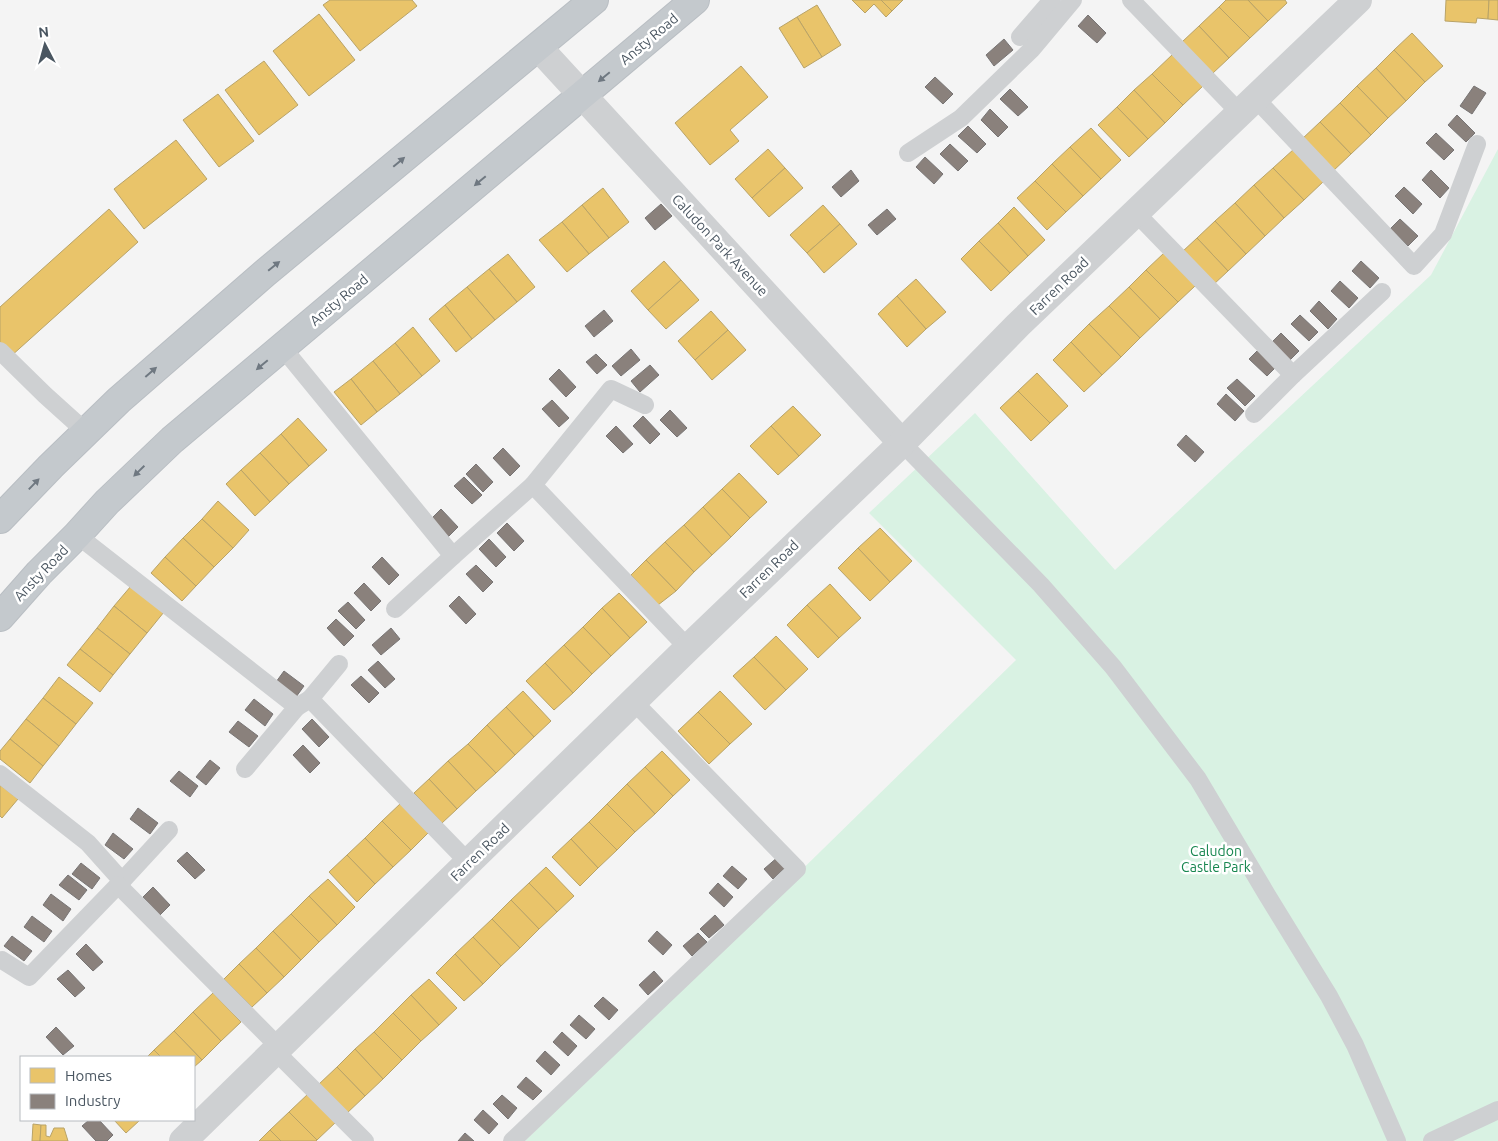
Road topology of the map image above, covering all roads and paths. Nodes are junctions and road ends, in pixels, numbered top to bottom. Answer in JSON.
{"nodes":[{"id":1,"x":594,"y":0,"type":"edge"},
{"id":2,"x":695,"y":0,"type":"edge"},
{"id":3,"x":1052,"y":0,"type":"edge"},
{"id":4,"x":1072,"y":0,"type":"edge"},
{"id":5,"x":1131,"y":0,"type":"edge"},
{"id":6,"x":1358,"y":0,"type":"edge"},
{"id":7,"x":1020,"y":37,"type":"dead end"},
{"id":8,"x":538,"y":47,"type":"junction"},
{"id":9,"x":582,"y":96,"type":"junction"},
{"id":10,"x":1248,"y":105,"type":"junction"},
{"id":11,"x":1477,"y":144,"type":"dead end"},
{"id":12,"x":908,"y":153,"type":"dead end"},
{"id":13,"x":1136,"y":213,"type":"junction"},
{"id":14,"x":1382,"y":292,"type":"dead end"},
{"id":15,"x":282,"y":347,"type":"junction"},
{"id":16,"x":0,"y":351,"type":"edge"},
{"id":17,"x":1293,"y":375,"type":"junction"},
{"id":18,"x":645,"y":405,"type":"dead end"},
{"id":19,"x":1254,"y":414,"type":"dead end"},
{"id":20,"x":86,"y":432,"type":"junction"},
{"id":21,"x":902,"y":443,"type":"junction"},
{"id":22,"x":533,"y":485,"type":"junction"},
{"id":23,"x":0,"y":519,"type":"edge"},
{"id":24,"x":77,"y":535,"type":"junction"},
{"id":25,"x":453,"y":556,"type":"junction"},
{"id":26,"x":395,"y":609,"type":"dead end"},
{"id":27,"x":0,"y":617,"type":"edge"},
{"id":28,"x":688,"y":648,"type":"junction"},
{"id":29,"x":340,"y":664,"type":"dead end"},
{"id":30,"x":634,"y":702,"type":"junction"},
{"id":31,"x":304,"y":703,"type":"junction"},
{"id":32,"x":245,"y":769,"type":"dead end"},
{"id":33,"x":0,"y":774,"type":"edge"},
{"id":34,"x":169,"y":830,"type":"dead end"},
{"id":35,"x":469,"y":863,"type":"junction"},
{"id":36,"x":120,"y":883,"type":"junction"},
{"id":37,"x":2,"y":960,"type":"dead end"},
{"id":38,"x":277,"y":1049,"type":"junction"},
{"id":39,"x":1498,"y":1110,"type":"edge"},
{"id":40,"x":183,"y":1141,"type":"edge"},
{"id":41,"x":365,"y":1141,"type":"edge"},
{"id":42,"x":512,"y":1141,"type":"edge"},
{"id":43,"x":1398,"y":1141,"type":"edge"},
{"id":44,"x":1432,"y":1141,"type":"edge"}],
"edges":[{"from":1,"to":8,"type":"highway"},
{"from":2,"to":9,"type":"highway","name":"Ansty Road","one_way":true},
{"from":3,"to":7,"type":"lane"},
{"from":4,"to":12,"type":"lane"},
{"from":5,"to":10,"type":"lane"},
{"from":6,"to":10,"type":"street","name":"Farren Road"},
{"from":8,"to":9,"type":"street","name":"Caludon Park Avenue"},
{"from":20,"to":8,"type":"highway","one_way":true},
{"from":9,"to":15,"type":"highway","name":"Ansty Road","one_way":true},
{"from":9,"to":21,"type":"street","name":"Caludon Park Avenue"},
{"from":10,"to":11,"type":"lane"},
{"from":10,"to":13,"type":"street","name":"Farren Road"},
{"from":13,"to":17,"type":"lane"},
{"from":13,"to":21,"type":"street","name":"Farren Road"},
{"from":14,"to":17,"type":"lane"},
{"from":15,"to":24,"type":"highway","name":"Ansty Road","one_way":true},
{"from":15,"to":25,"type":"lane"},
{"from":16,"to":20,"type":"lane"},
{"from":17,"to":19,"type":"lane"},
{"from":18,"to":22,"type":"lane"},
{"from":23,"to":20,"type":"highway","one_way":true},
{"from":21,"to":28,"type":"street","name":"Farren Road"},
{"from":21,"to":43,"type":"lane"},
{"from":22,"to":25,"type":"lane"},
{"from":22,"to":28,"type":"lane"},
{"from":24,"to":27,"type":"highway","name":"Ansty Road"},
{"from":24,"to":31,"type":"lane"},
{"from":25,"to":26,"type":"lane"},
{"from":28,"to":30,"type":"street","name":"Farren Road"},
{"from":29,"to":31,"type":"lane"},
{"from":30,"to":35,"type":"street","name":"Farren Road"},
{"from":30,"to":42,"type":"lane"},
{"from":31,"to":32,"type":"lane"},
{"from":31,"to":35,"type":"lane"},
{"from":33,"to":36,"type":"lane"},
{"from":34,"to":36,"type":"lane"},
{"from":35,"to":38,"type":"street","name":"Farren Road"},
{"from":36,"to":37,"type":"lane"},
{"from":36,"to":38,"type":"lane"},
{"from":38,"to":40,"type":"street","name":"Farren Road"},
{"from":38,"to":41,"type":"lane"},
{"from":39,"to":44,"type":"lane"}]}
